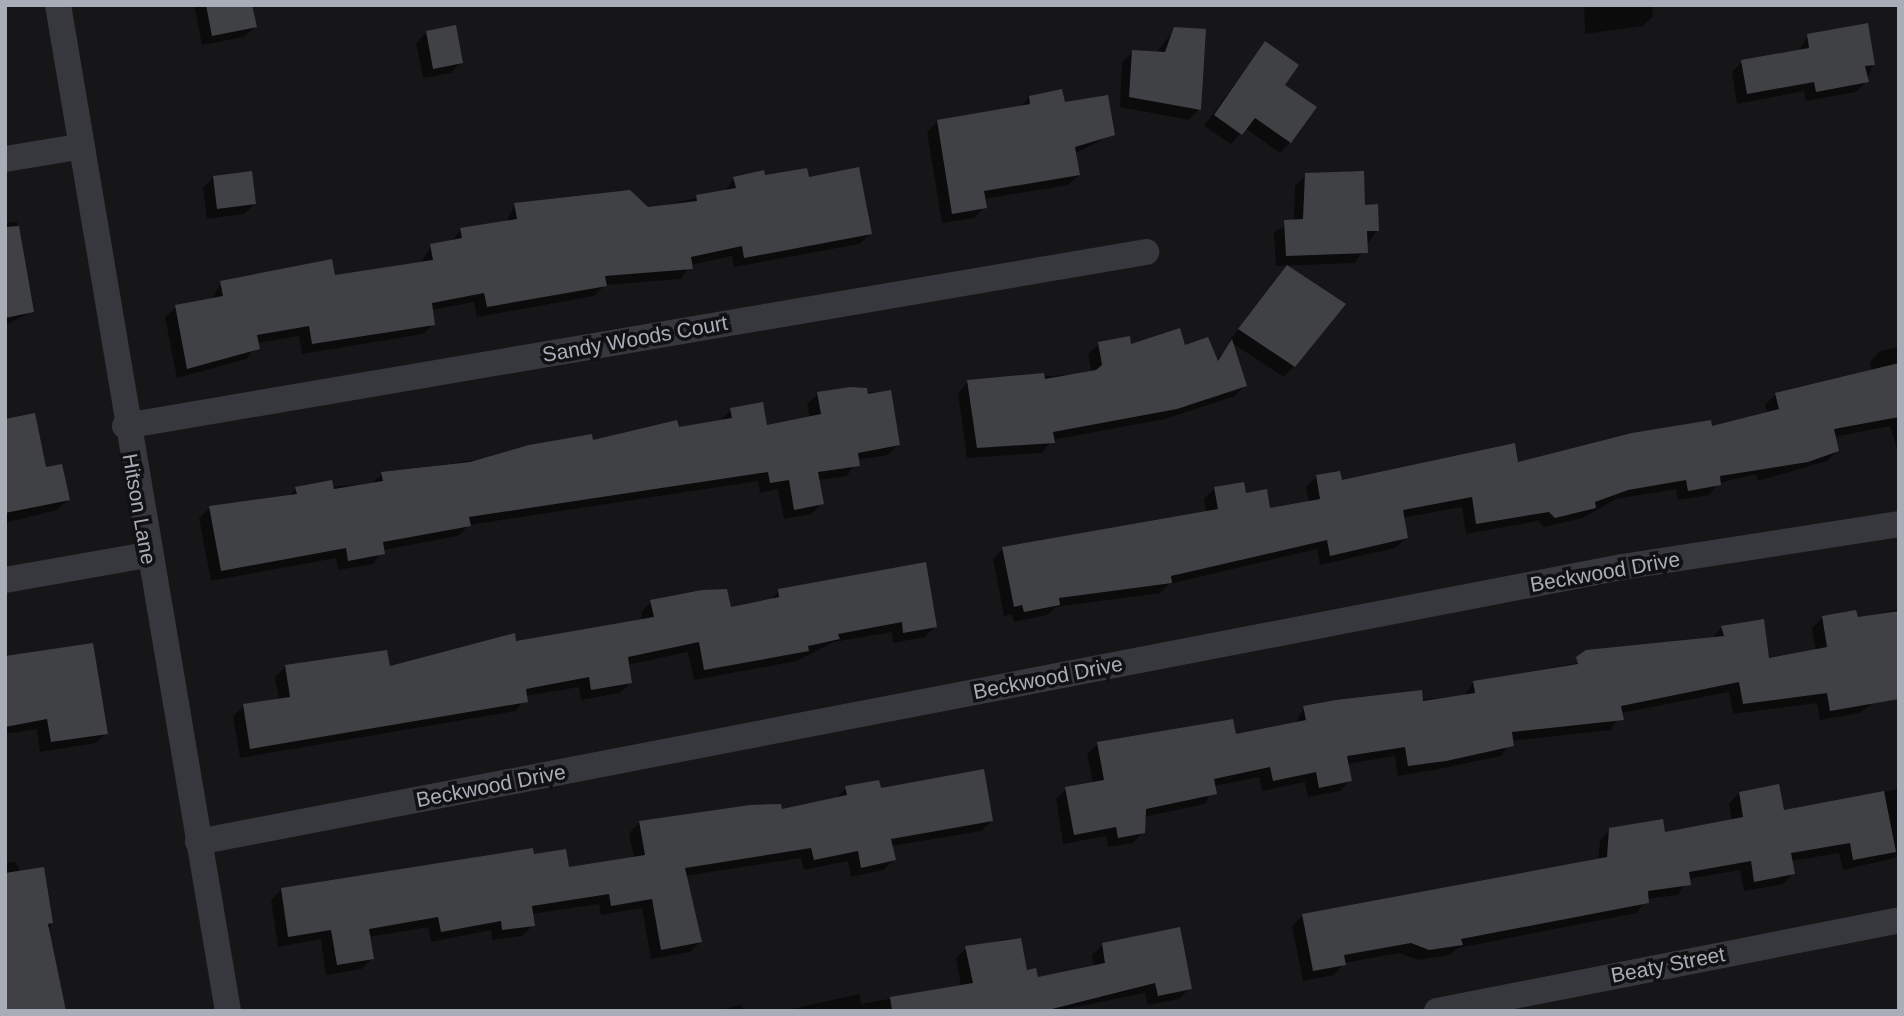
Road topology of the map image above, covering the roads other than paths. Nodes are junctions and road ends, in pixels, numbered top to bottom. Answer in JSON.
{"nodes":[{"id":1,"x":58,"y":5,"type":"edge"},
{"id":2,"x":78,"y":147,"type":"junction"},
{"id":3,"x":5,"y":159,"type":"edge"},
{"id":4,"x":1146,"y":252,"type":"dead end"},
{"id":5,"x":125,"y":426,"type":"junction"},
{"id":6,"x":1899,"y":524,"type":"edge"},
{"id":7,"x":147,"y":555,"type":"junction"},
{"id":8,"x":5,"y":580,"type":"edge"},
{"id":9,"x":198,"y":842,"type":"junction"},
{"id":10,"x":1899,"y":920,"type":"edge"},
{"id":11,"x":228,"y":1011,"type":"edge"},
{"id":12,"x":1437,"y":1011,"type":"edge"}],
"edges":[{"from":1,"to":2,"type":"street","name":"Hitson Lane"},
{"from":2,"to":3,"type":"street"},
{"from":2,"to":5,"type":"street","name":"Hitson Lane"},
{"from":4,"to":5,"type":"street","name":"Sandy Woods Court"},
{"from":5,"to":7,"type":"street","name":"Hitson Lane"},
{"from":6,"to":9,"type":"street","name":"Beckwood Drive"},
{"from":7,"to":8,"type":"street"},
{"from":7,"to":9,"type":"street","name":"Hitson Lane"},
{"from":9,"to":11,"type":"street","name":"Hitson Lane"},
{"from":10,"to":12,"type":"street","name":"Beaty Street"}]}
